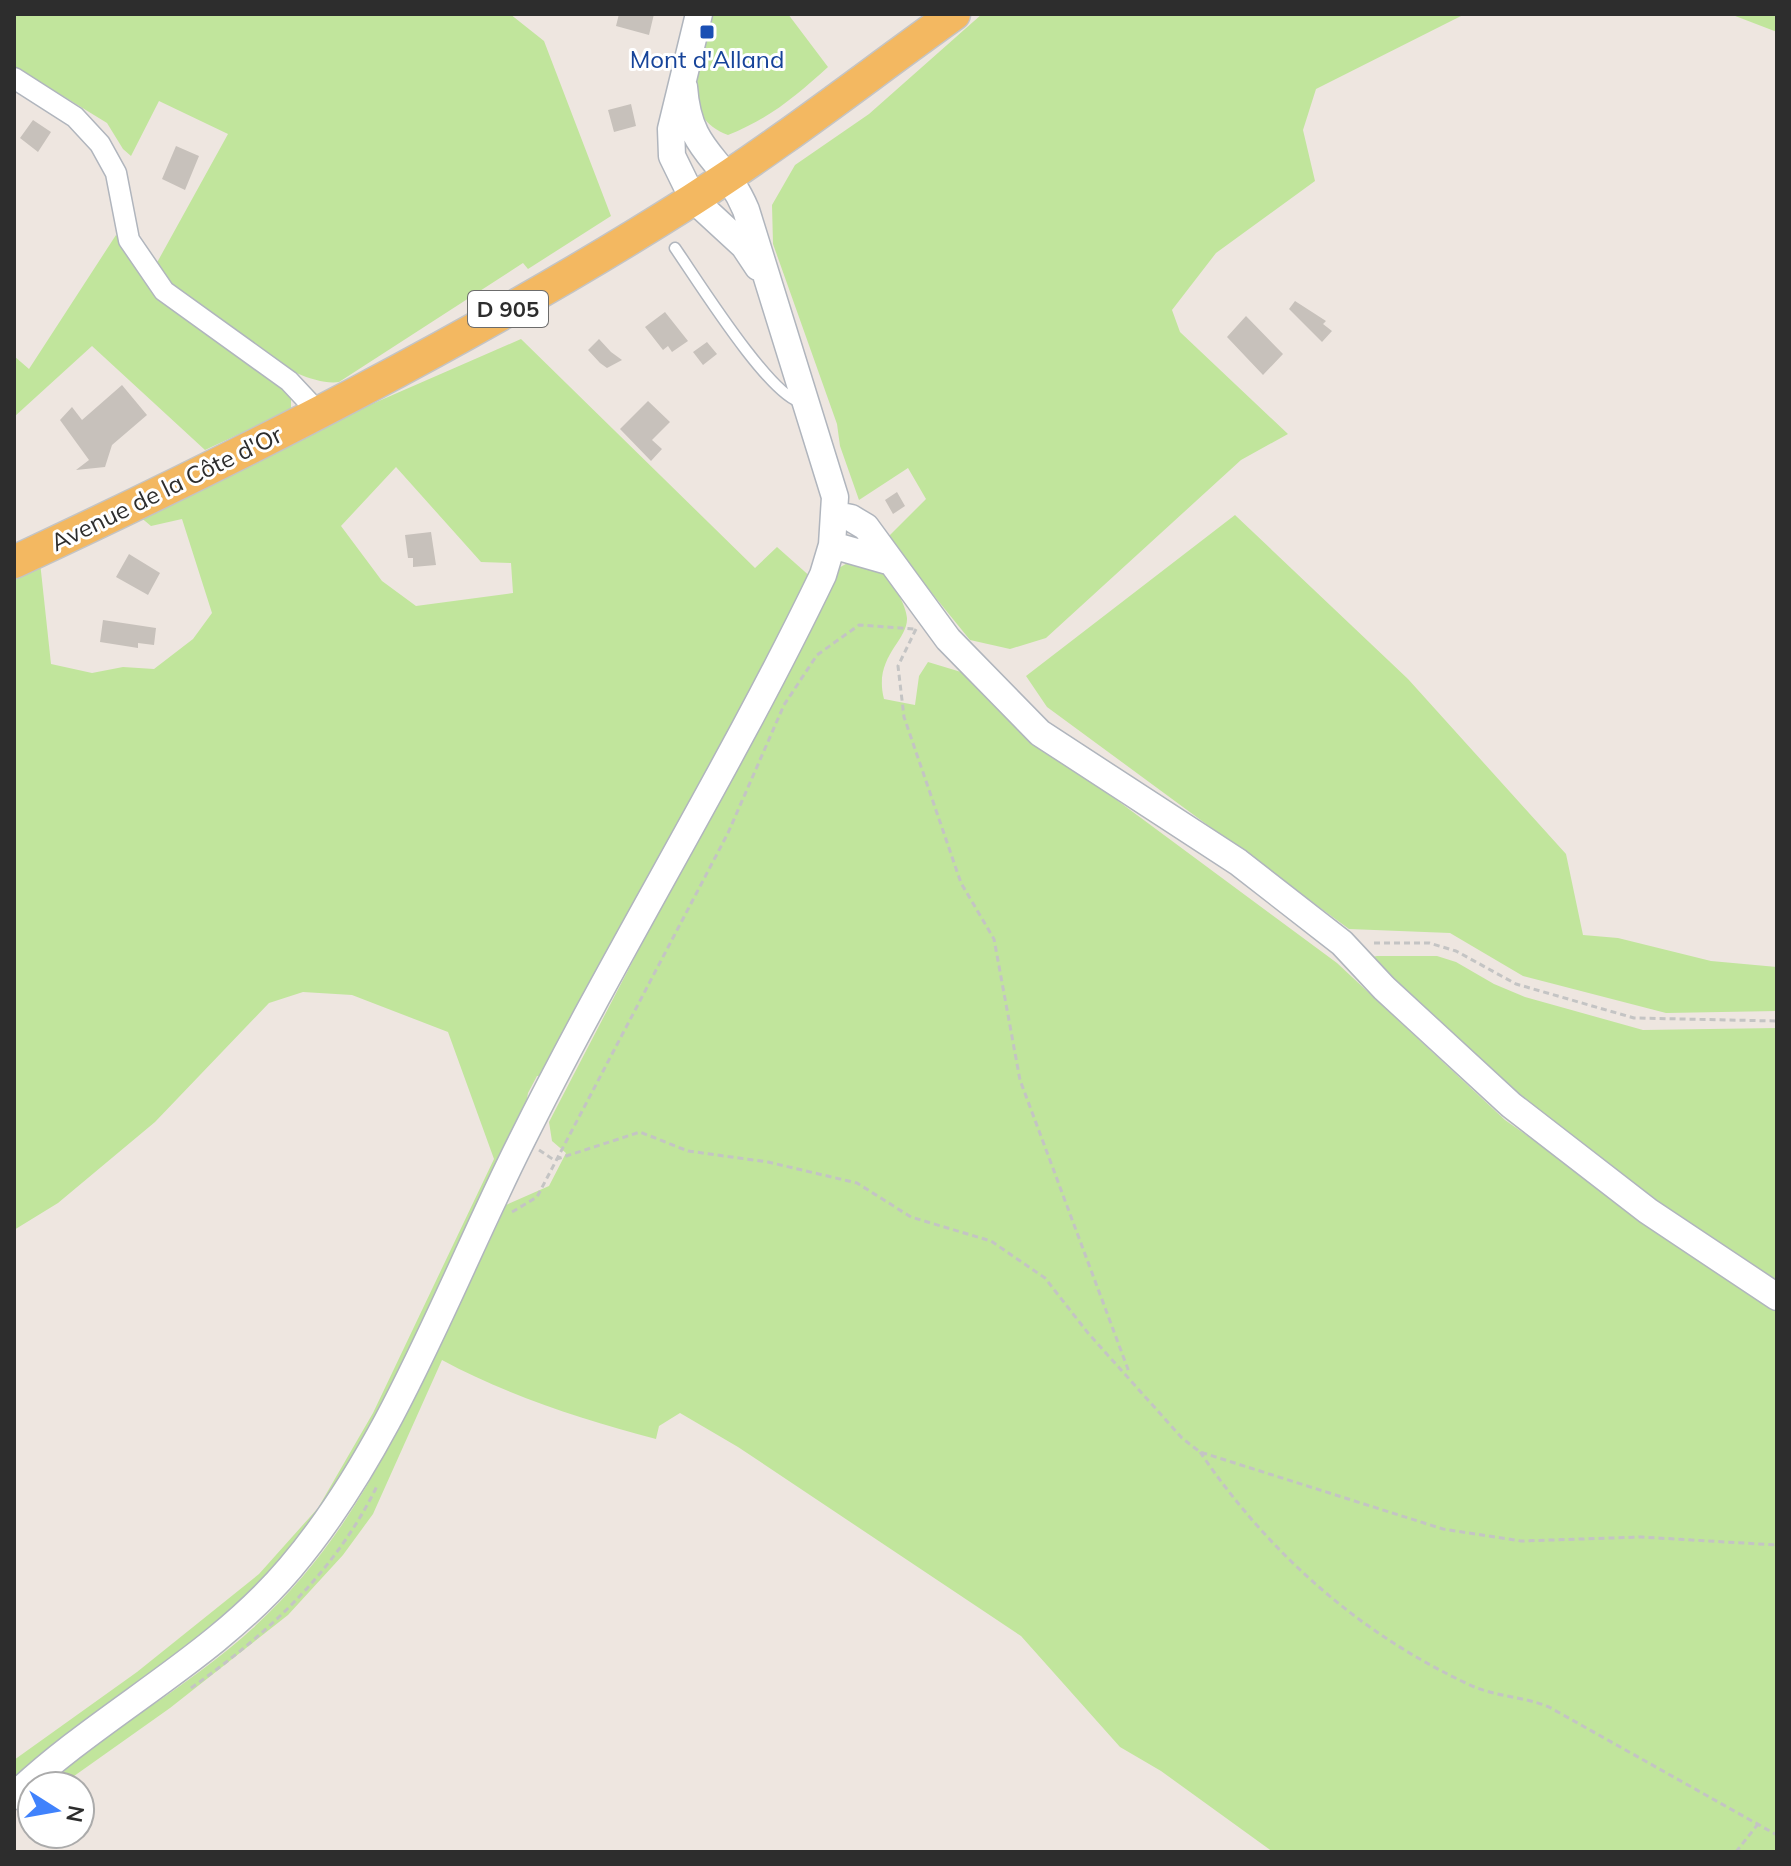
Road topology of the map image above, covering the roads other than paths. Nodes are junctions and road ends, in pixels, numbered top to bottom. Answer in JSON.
{"nodes":[{"id":1,"x":699,"y":14,"type":"edge"},
{"id":2,"x":954,"y":14,"type":"edge"},
{"id":3,"x":14,"y":78,"type":"edge"},
{"id":4,"x":684,"y":87,"type":"junction"},
{"id":5,"x":729,"y":175,"type":"junction"},
{"id":6,"x":693,"y":199,"type":"junction"},
{"id":7,"x":675,"y":248,"type":"dead end"},
{"id":8,"x":765,"y":276,"type":"junction"},
{"id":9,"x":808,"y":402,"type":"junction"},
{"id":10,"x":318,"y":412,"type":"junction"},
{"id":11,"x":836,"y":515,"type":"junction"},
{"id":12,"x":832,"y":545,"type":"junction"},
{"id":13,"x":888,"y":561,"type":"junction"},
{"id":14,"x":14,"y":562,"type":"edge"},
{"id":15,"x":1777,"y":1297,"type":"edge"},
{"id":16,"x":14,"y":1796,"type":"edge"}],
"edges":[{"from":1,"to":4,"type":"street"},
{"from":2,"to":5,"type":"main road","number":"D 905"},
{"from":3,"to":10,"type":"street"},
{"from":4,"to":5,"type":"street"},
{"from":4,"to":6,"type":"street"},
{"from":5,"to":6,"type":"main road","number":"D 905"},
{"from":5,"to":8,"type":"street"},
{"from":6,"to":8,"type":"street"},
{"from":6,"to":10,"type":"main road","number":"D 905"},
{"from":7,"to":9,"type":"lane"},
{"from":8,"to":9,"type":"street"},
{"from":9,"to":11,"type":"street"},
{"from":10,"to":14,"type":"main road","name":"Avenue de la Côte d'Or","number":"D 905"},
{"from":11,"to":12,"type":"street"},
{"from":11,"to":13,"type":"street"},
{"from":12,"to":13,"type":"street"},
{"from":12,"to":16,"type":"street"},
{"from":13,"to":15,"type":"street"}]}
